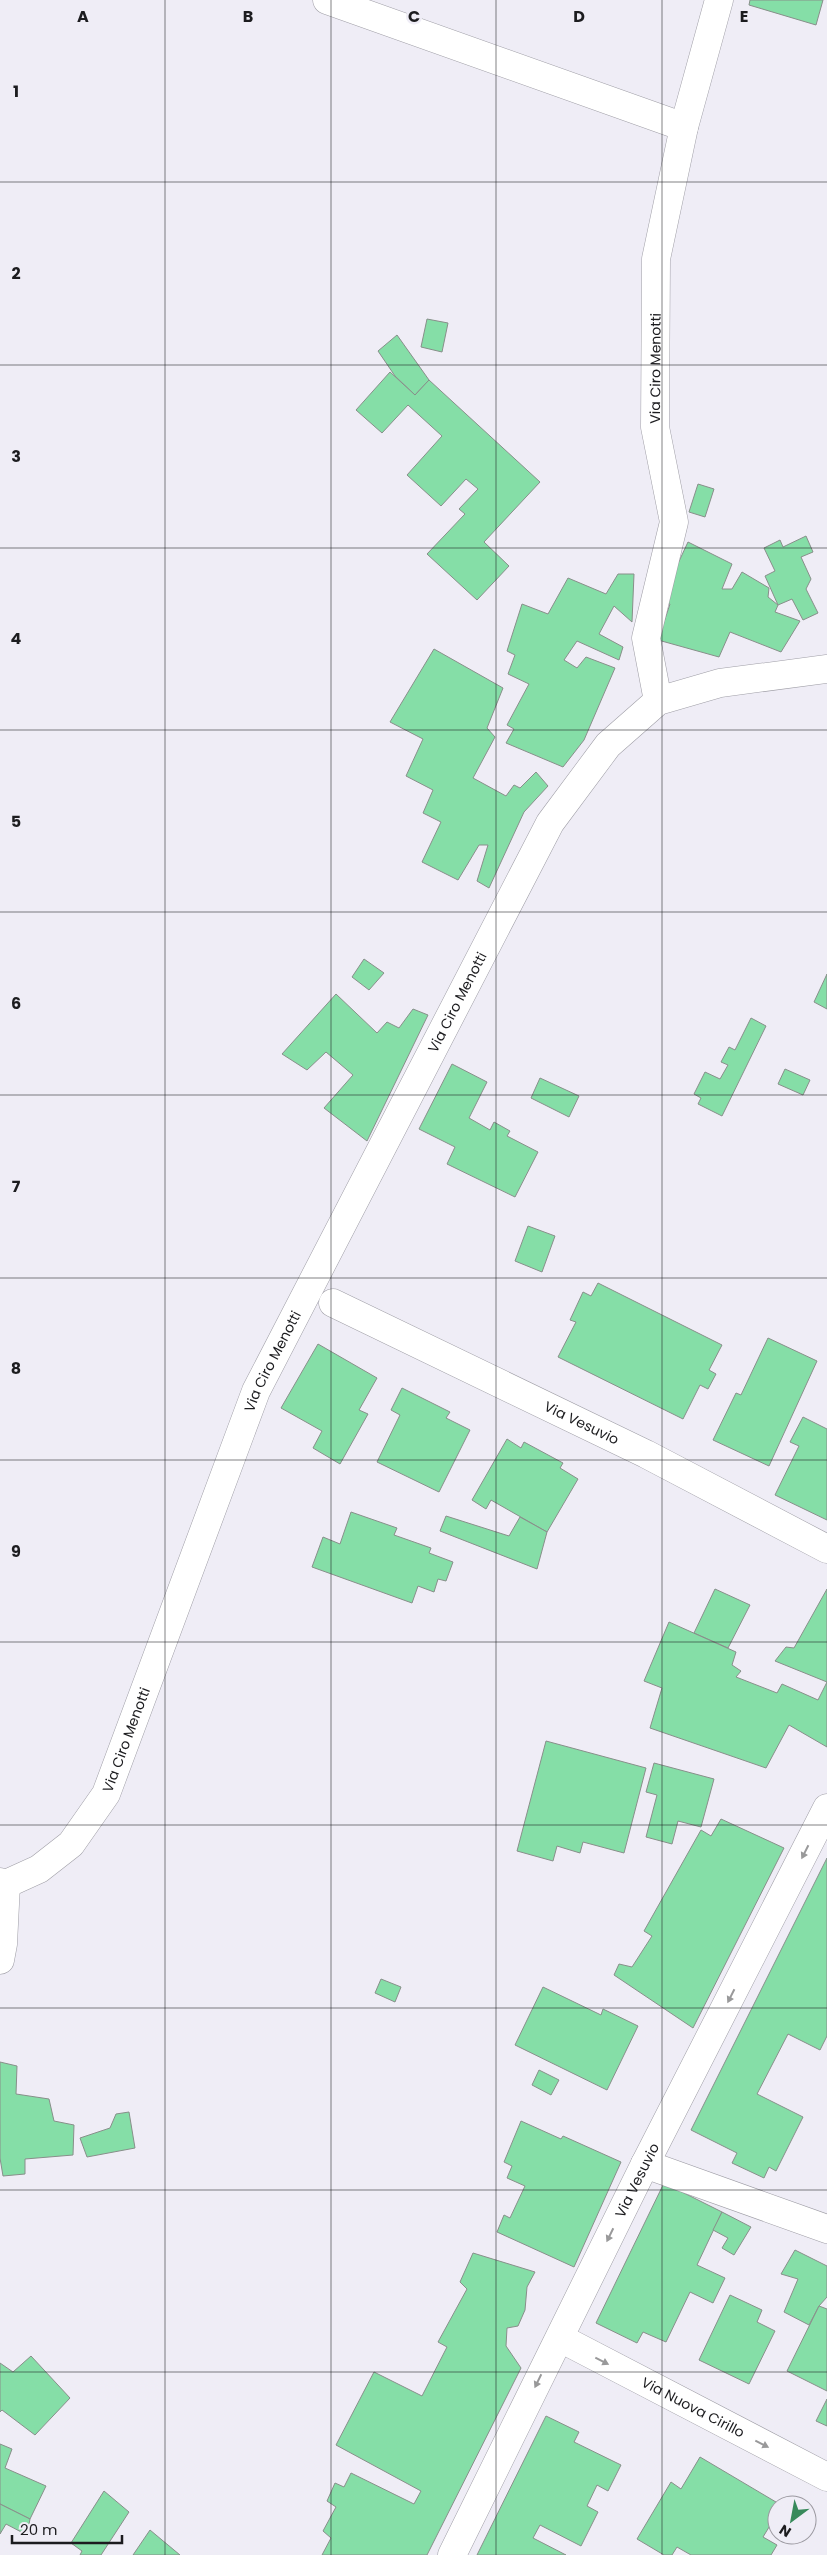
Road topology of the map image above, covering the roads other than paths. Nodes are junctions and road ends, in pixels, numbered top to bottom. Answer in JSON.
{"nodes":[{"id":1,"x":326,"y":0,"type":"edge"},
{"id":2,"x":719,"y":0,"type":"edge"},
{"id":3,"x":684,"y":127,"type":"junction"},
{"id":4,"x":827,"y":670,"type":"edge"},
{"id":5,"x":658,"y":702,"type":"junction"},
{"id":6,"x":333,"y":1303,"type":"dead end"},
{"id":7,"x":827,"y":1550,"type":"edge"},
{"id":8,"x":827,"y":1808,"type":"edge"},
{"id":9,"x":3,"y":1883,"type":"edge"},
{"id":10,"x":0,"y":1960,"type":"edge"},
{"id":11,"x":645,"y":2164,"type":"junction"},
{"id":12,"x":827,"y":2229,"type":"edge"},
{"id":13,"x":560,"y":2338,"type":"junction"},
{"id":14,"x":827,"y":2477,"type":"edge"},
{"id":15,"x":452,"y":2555,"type":"edge"}],
"edges":[{"from":1,"to":3,"type":"street"},
{"from":2,"to":3,"type":"street","name":"Via Ciro Menotti"},
{"from":3,"to":5,"type":"street","name":"Via Ciro Menotti"},
{"from":4,"to":5,"type":"street"},
{"from":5,"to":9,"type":"street","name":"Via Ciro Menotti"},
{"from":6,"to":7,"type":"street","name":"Via Vesuvio"},
{"from":8,"to":11,"type":"street","name":"Via Vesuvio","one_way":true},
{"from":9,"to":10,"type":"street","name":"Via Ciro Menotti"},
{"from":11,"to":12,"type":"street"},
{"from":11,"to":13,"type":"street","name":"Via Vesuvio","one_way":true},
{"from":13,"to":14,"type":"street","name":"Via Nuova Cirillo","one_way":true},
{"from":13,"to":15,"type":"street","name":"Via Vesuvio","one_way":true}]}
